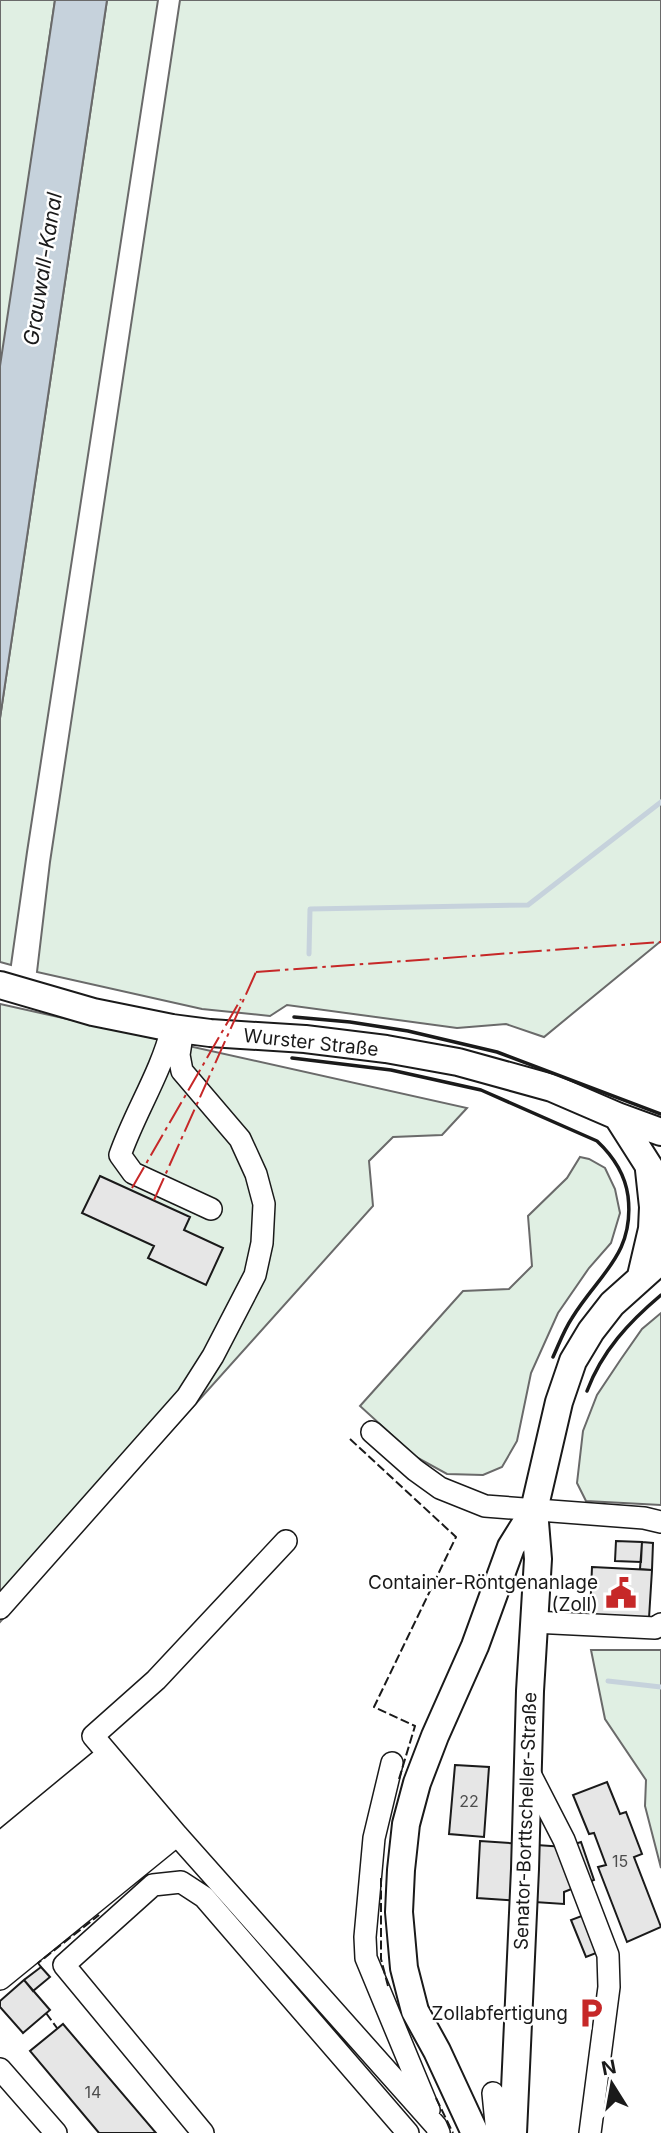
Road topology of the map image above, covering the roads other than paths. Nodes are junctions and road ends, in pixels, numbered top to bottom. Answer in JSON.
{"nodes":[{"id":1,"x":0,"y":985,"type":"edge"},
{"id":2,"x":177,"y":1029,"type":"junction"},
{"id":3,"x":617,"y":1116,"type":"junction"},
{"id":4,"x":661,"y":1132,"type":"edge"},
{"id":5,"x":655,"y":1177,"type":"edge"},
{"id":6,"x":211,"y":1209,"type":"dead end"},
{"id":7,"x":651,"y":1268,"type":"edge"},
{"id":8,"x":372,"y":1432,"type":"dead end"},
{"id":9,"x":534,"y":1510,"type":"junction"},
{"id":10,"x":661,"y":1522,"type":"edge"},
{"id":11,"x":286,"y":1541,"type":"dead end"},
{"id":12,"x":0,"y":1608,"type":"edge"},
{"id":13,"x":533,"y":1622,"type":"junction"},
{"id":14,"x":661,"y":1625,"type":"edge"},
{"id":15,"x":392,"y":1763,"type":"dead end"},
{"id":16,"x":527,"y":1767,"type":"junction"},
{"id":17,"x":143,"y":1795,"type":"junction"},
{"id":18,"x":0,"y":1843,"type":"edge"},
{"id":19,"x":0,"y":1866,"type":"edge"},
{"id":20,"x":0,"y":1888,"type":"edge"},
{"id":21,"x":0,"y":1911,"type":"edge"},
{"id":22,"x":0,"y":1935,"type":"edge"},
{"id":23,"x":0,"y":1959,"type":"edge"},
{"id":24,"x":0,"y":1979,"type":"edge"},
{"id":25,"x":0,"y":2069,"type":"edge"},
{"id":26,"x":493,"y":2093,"type":"dead end"},
{"id":27,"x":437,"y":2130,"type":"edge"},
{"id":28,"x":56,"y":2133,"type":"edge"},
{"id":29,"x":203,"y":2133,"type":"edge"},
{"id":30,"x":408,"y":2133,"type":"edge"},
{"id":31,"x":475,"y":2133,"type":"edge"},
{"id":32,"x":497,"y":2133,"type":"edge"},
{"id":33,"x":513,"y":2133,"type":"edge"},
{"id":34,"x":590,"y":2133,"type":"edge"}],
"edges":[{"from":1,"to":2,"type":"main road","name":"Wurster Straße"},
{"from":2,"to":3,"type":"main road","name":"Wurster Straße"},
{"from":2,"to":6,"type":"street"},
{"from":2,"to":12,"type":"street"},
{"from":3,"to":4,"type":"main road","name":"Wurster Straße"},
{"from":3,"to":5,"type":"main road"},
{"from":5,"to":7,"type":"main road"},
{"from":7,"to":9,"type":"main road","name":"Senator-Borttscheller-Straße"},
{"from":8,"to":9,"type":"street"},
{"from":9,"to":10,"type":"street"},
{"from":9,"to":13,"type":"main road","name":"Senator-Borttscheller-Straße"},
{"from":9,"to":31,"type":"main road","name":"Senator-Borttscheller-Straße"},
{"from":11,"to":17,"type":"street"},
{"from":13,"to":14,"type":"street"},
{"from":13,"to":16,"type":"main road","name":"Senator-Borttscheller-Straße"},
{"from":15,"to":27,"type":"street"},
{"from":16,"to":33,"type":"main road","name":"Senator-Borttscheller-Straße"},
{"from":16,"to":34,"type":"street"},
{"from":17,"to":18,"type":"street"},
{"from":17,"to":19,"type":"street"},
{"from":17,"to":20,"type":"street"},
{"from":17,"to":21,"type":"street"},
{"from":17,"to":22,"type":"street"},
{"from":17,"to":23,"type":"street"},
{"from":17,"to":24,"type":"street"},
{"from":17,"to":27,"type":"street"},
{"from":25,"to":28,"type":"street"},
{"from":26,"to":32,"type":"street"},
{"from":29,"to":30,"type":"street"}]}
